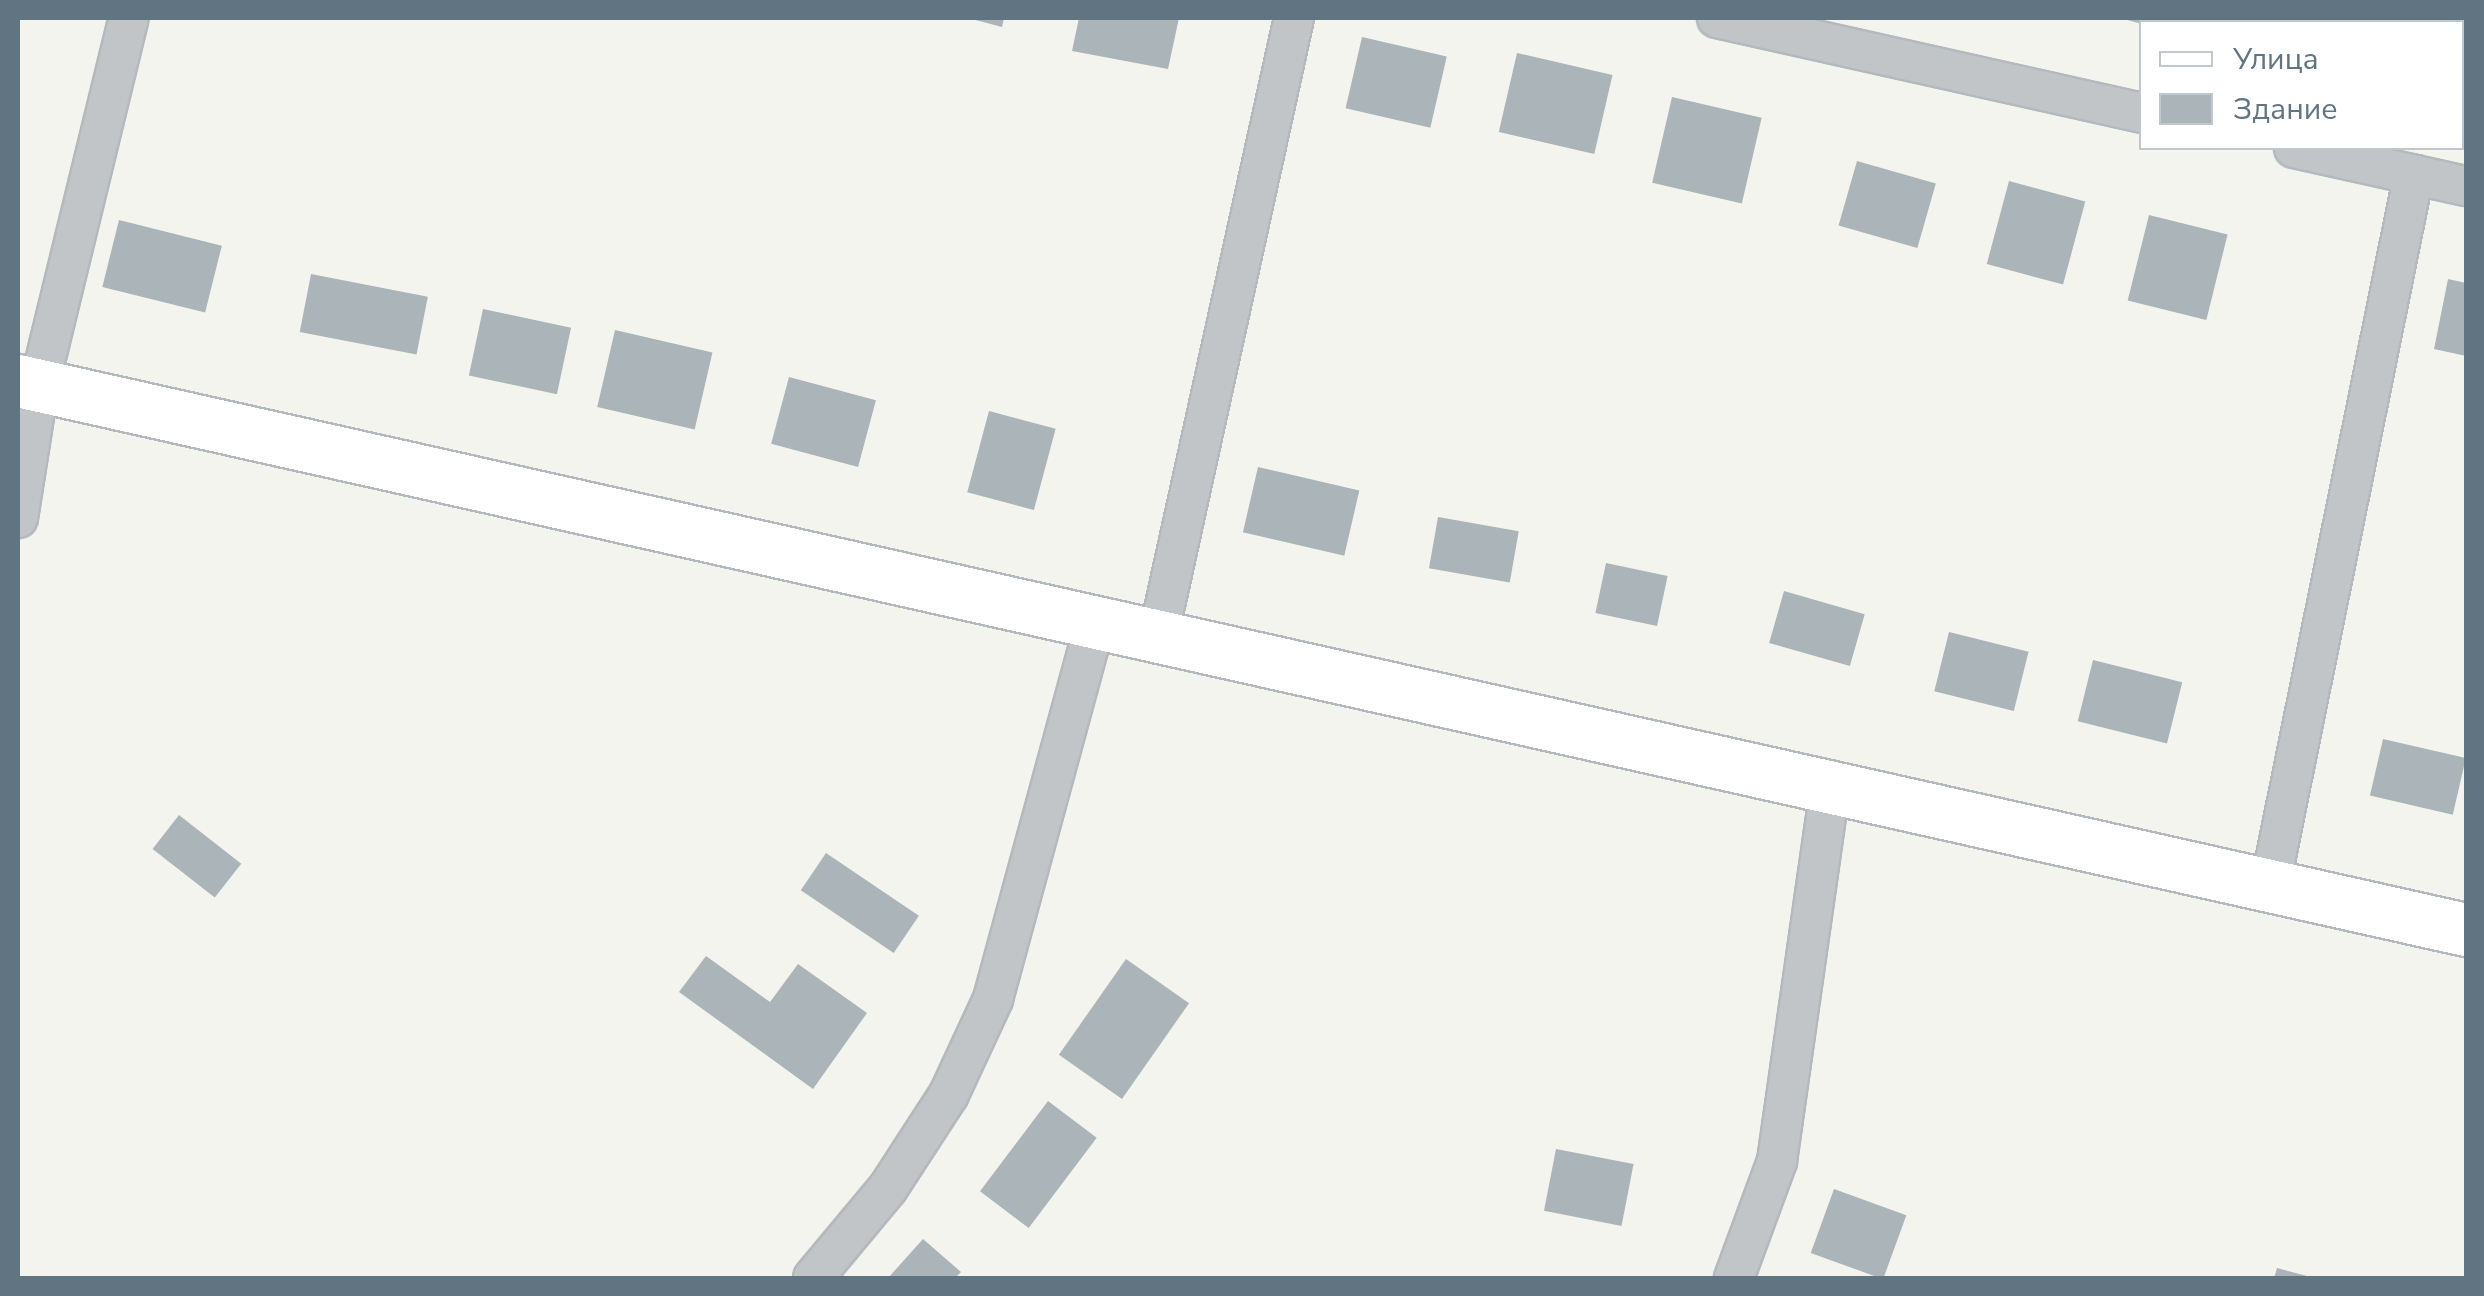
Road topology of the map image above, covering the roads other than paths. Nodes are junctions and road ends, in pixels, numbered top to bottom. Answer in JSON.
{"nodes":[{"id":1,"x":129,"y":18,"type":"edge"},
{"id":2,"x":1294,"y":18,"type":"edge"},
{"id":3,"x":1717,"y":18,"type":"edge"},
{"id":4,"x":2139,"y":112,"type":"edge"},
{"id":5,"x":2303,"y":150,"type":"edge"},
{"id":6,"x":2414,"y":174,"type":"junction"},
{"id":7,"x":2466,"y":186,"type":"edge"},
{"id":8,"x":28,"y":383,"type":"edge"},
{"id":9,"x":18,"y":518,"type":"edge"},
{"id":10,"x":1094,"y":626,"type":"junction"},
{"id":11,"x":1158,"y":638,"type":"junction"},
{"id":12,"x":1830,"y":789,"type":"junction"},
{"id":13,"x":2270,"y":886,"type":"junction"},
{"id":14,"x":2466,"y":930,"type":"edge"},
{"id":15,"x":813,"y":1278,"type":"edge"},
{"id":16,"x":1734,"y":1278,"type":"edge"}],
"edges":[{"from":1,"to":8,"type":"street"},
{"from":2,"to":11,"type":"street"},
{"from":3,"to":4,"type":"street"},
{"from":5,"to":6,"type":"street"},
{"from":6,"to":7,"type":"street"},
{"from":6,"to":13,"type":"street"},
{"from":8,"to":9,"type":"street"},
{"from":8,"to":10,"type":"street"},
{"from":10,"to":11,"type":"street"},
{"from":10,"to":15,"type":"street"},
{"from":11,"to":12,"type":"street"},
{"from":12,"to":13,"type":"street"},
{"from":12,"to":16,"type":"street"},
{"from":13,"to":14,"type":"street"}]}
